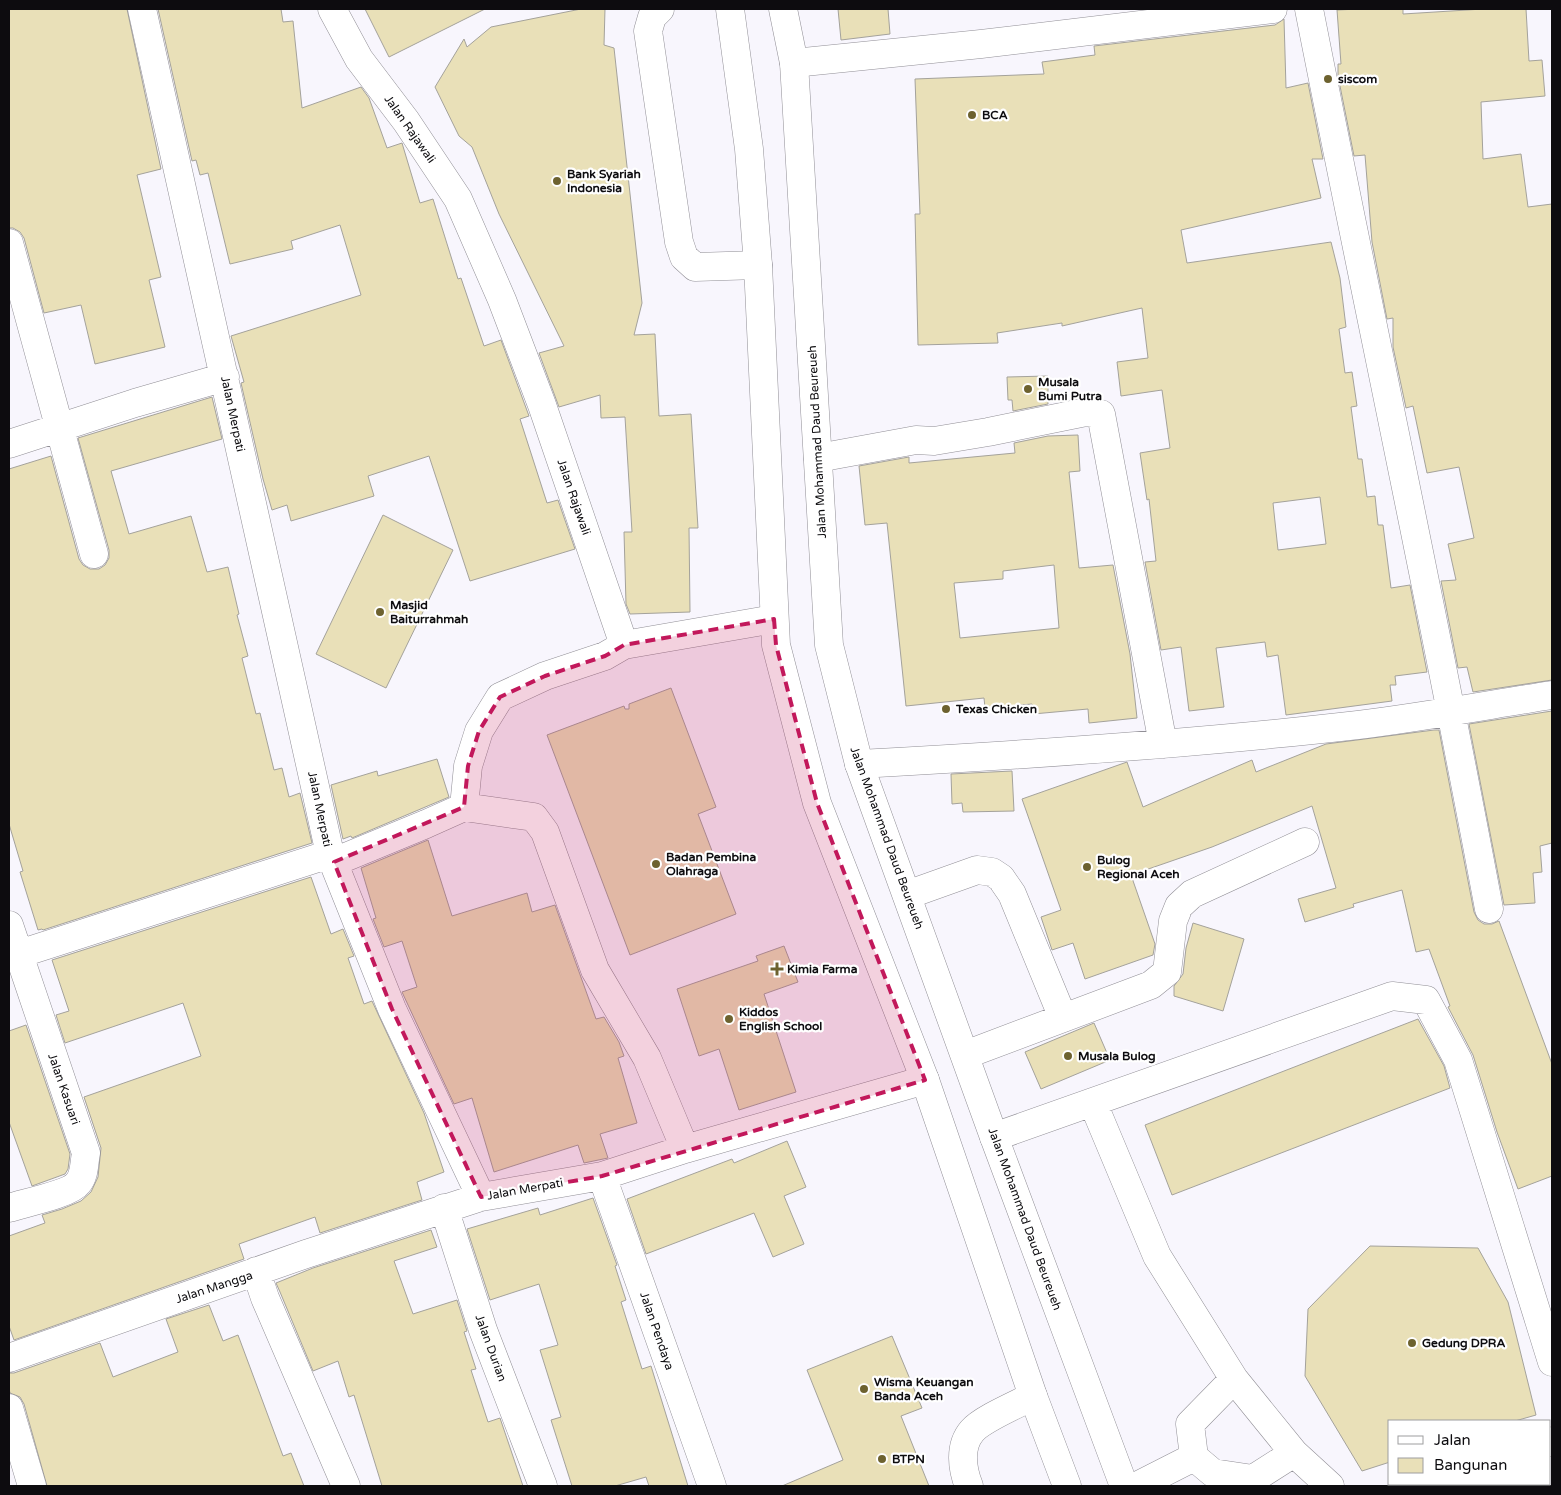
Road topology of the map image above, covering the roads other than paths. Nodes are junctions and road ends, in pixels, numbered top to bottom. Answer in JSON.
{"nodes":[{"id":1,"x":142,"y":9,"type":"edge"},
{"id":2,"x":332,"y":9,"type":"edge"},
{"id":3,"x":660,"y":9,"type":"edge"},
{"id":4,"x":730,"y":9,"type":"edge"},
{"id":5,"x":784,"y":9,"type":"edge"},
{"id":6,"x":1273,"y":9,"type":"edge"},
{"id":7,"x":1309,"y":9,"type":"edge"},
{"id":8,"x":794,"y":63,"type":"junction"},
{"id":9,"x":9,"y":243,"type":"edge"},
{"id":10,"x":758,"y":265,"type":"junction"},
{"id":11,"x":225,"y":377,"type":"junction"},
{"id":12,"x":60,"y":428,"type":"junction"},
{"id":13,"x":9,"y":444,"type":"edge"},
{"id":14,"x":818,"y":458,"type":"junction"},
{"id":15,"x":94,"y":554,"type":"dead end"},
{"id":16,"x":774,"y":619,"type":"junction"},
{"id":17,"x":624,"y":645,"type":"junction"},
{"id":18,"x":1552,"y":695,"type":"edge"},
{"id":19,"x":1452,"y":711,"type":"junction"},
{"id":20,"x":1163,"y":744,"type":"junction"},
{"id":21,"x":859,"y":764,"type":"junction"},
{"id":22,"x":464,"y":807,"type":"junction"},
{"id":23,"x":1306,"y":842,"type":"dead end"},
{"id":24,"x":332,"y":858,"type":"junction"},
{"id":25,"x":907,"y":895,"type":"junction"},
{"id":26,"x":1489,"y":910,"type":"dead end"},
{"id":27,"x":9,"y":925,"type":"edge"},
{"id":28,"x":19,"y":954,"type":"junction"},
{"id":29,"x":1063,"y":1018,"type":"junction"},
{"id":30,"x":965,"y":1055,"type":"junction"},
{"id":31,"x":925,"y":1080,"type":"junction"},
{"id":32,"x":1092,"y":1103,"type":"junction"},
{"id":33,"x":994,"y":1138,"type":"junction"},
{"id":34,"x":685,"y":1149,"type":"junction"},
{"id":35,"x":602,"y":1176,"type":"junction"},
{"id":36,"x":481,"y":1197,"type":"junction"},
{"id":37,"x":9,"y":1208,"type":"edge"},
{"id":38,"x":444,"y":1208,"type":"junction"},
{"id":39,"x":256,"y":1271,"type":"junction"},
{"id":40,"x":9,"y":1358,"type":"edge"},
{"id":41,"x":1552,"y":1362,"type":"edge"},
{"id":42,"x":1234,"y":1379,"type":"junction"},
{"id":43,"x":1033,"y":1396,"type":"junction"},
{"id":44,"x":9,"y":1408,"type":"edge"},
{"id":45,"x":1294,"y":1453,"type":"junction"},
{"id":46,"x":1194,"y":1457,"type":"junction"},
{"id":47,"x":32,"y":1486,"type":"edge"},
{"id":48,"x":346,"y":1486,"type":"edge"},
{"id":49,"x":543,"y":1486,"type":"edge"},
{"id":50,"x":712,"y":1486,"type":"edge"},
{"id":51,"x":969,"y":1486,"type":"edge"},
{"id":52,"x":1067,"y":1486,"type":"edge"},
{"id":53,"x":1124,"y":1486,"type":"edge"},
{"id":54,"x":1138,"y":1486,"type":"edge"},
{"id":55,"x":1330,"y":1486,"type":"edge"}],
"edges":[{"from":1,"to":11,"type":"main road","name":"Jalan Merpati"},
{"from":2,"to":17,"type":"main road","name":"Jalan Rajawali"},
{"from":3,"to":10,"type":"main road"},
{"from":4,"to":10,"type":"main road"},
{"from":5,"to":8,"type":"main road","name":"Jalan Mohammad Daud Beureueh"},
{"from":6,"to":8,"type":"main road"},
{"from":7,"to":19,"type":"main road"},
{"from":8,"to":14,"type":"main road","name":"Jalan Mohammad Daud Beureueh"},
{"from":9,"to":12,"type":"main road"},
{"from":10,"to":16,"type":"main road"},
{"from":11,"to":12,"type":"main road"},
{"from":11,"to":24,"type":"main road","name":"Jalan Merpati"},
{"from":12,"to":13,"type":"main road"},
{"from":12,"to":15,"type":"main road"},
{"from":14,"to":20,"type":"main road"},
{"from":14,"to":21,"type":"main road","name":"Jalan Mohammad Daud Beureueh"},
{"from":16,"to":17,"type":"main road"},
{"from":16,"to":31,"type":"main road"},
{"from":17,"to":22,"type":"main road"},
{"from":18,"to":19,"type":"main road"},
{"from":19,"to":20,"type":"main road"},
{"from":19,"to":26,"type":"main road"},
{"from":20,"to":21,"type":"main road"},
{"from":21,"to":25,"type":"main road","name":"Jalan Mohammad Daud Beureueh"},
{"from":22,"to":24,"type":"main road"},
{"from":22,"to":34,"type":"main road"},
{"from":23,"to":29,"type":"main road"},
{"from":24,"to":28,"type":"main road"},
{"from":24,"to":36,"type":"main road","name":"Jalan Merpati"},
{"from":25,"to":29,"type":"main road"},
{"from":25,"to":30,"type":"main road","name":"Jalan Mohammad Daud Beureueh"},
{"from":27,"to":28,"type":"main road","name":"Jalan Kasuari"},
{"from":28,"to":37,"type":"main road","name":"Jalan Kasuari"},
{"from":29,"to":30,"type":"main road"},
{"from":30,"to":33,"type":"main road","name":"Jalan Mohammad Daud Beureueh"},
{"from":31,"to":34,"type":"main road","name":"Jalan Merpati"},
{"from":31,"to":43,"type":"main road"},
{"from":32,"to":33,"type":"main road"},
{"from":32,"to":41,"type":"main road"},
{"from":32,"to":42,"type":"main road"},
{"from":33,"to":53,"type":"main road","name":"Jalan Mohammad Daud Beureueh"},
{"from":34,"to":35,"type":"main road","name":"Jalan Merpati"},
{"from":35,"to":36,"type":"main road","name":"Jalan Merpati"},
{"from":35,"to":50,"type":"main road","name":"Jalan Pendaya"},
{"from":36,"to":38,"type":"main road"},
{"from":38,"to":39,"type":"main road"},
{"from":38,"to":49,"type":"main road","name":"Jalan Durian"},
{"from":39,"to":40,"type":"main road","name":"Jalan Mangga"},
{"from":39,"to":48,"type":"main road","name":"Jalan Mangga"},
{"from":42,"to":45,"type":"main road"},
{"from":42,"to":46,"type":"main road"},
{"from":43,"to":51,"type":"main road"},
{"from":43,"to":52,"type":"main road"},
{"from":44,"to":47,"type":"main road"},
{"from":45,"to":46,"type":"main road"},
{"from":45,"to":55,"type":"main road"},
{"from":46,"to":54,"type":"main road"}]}
